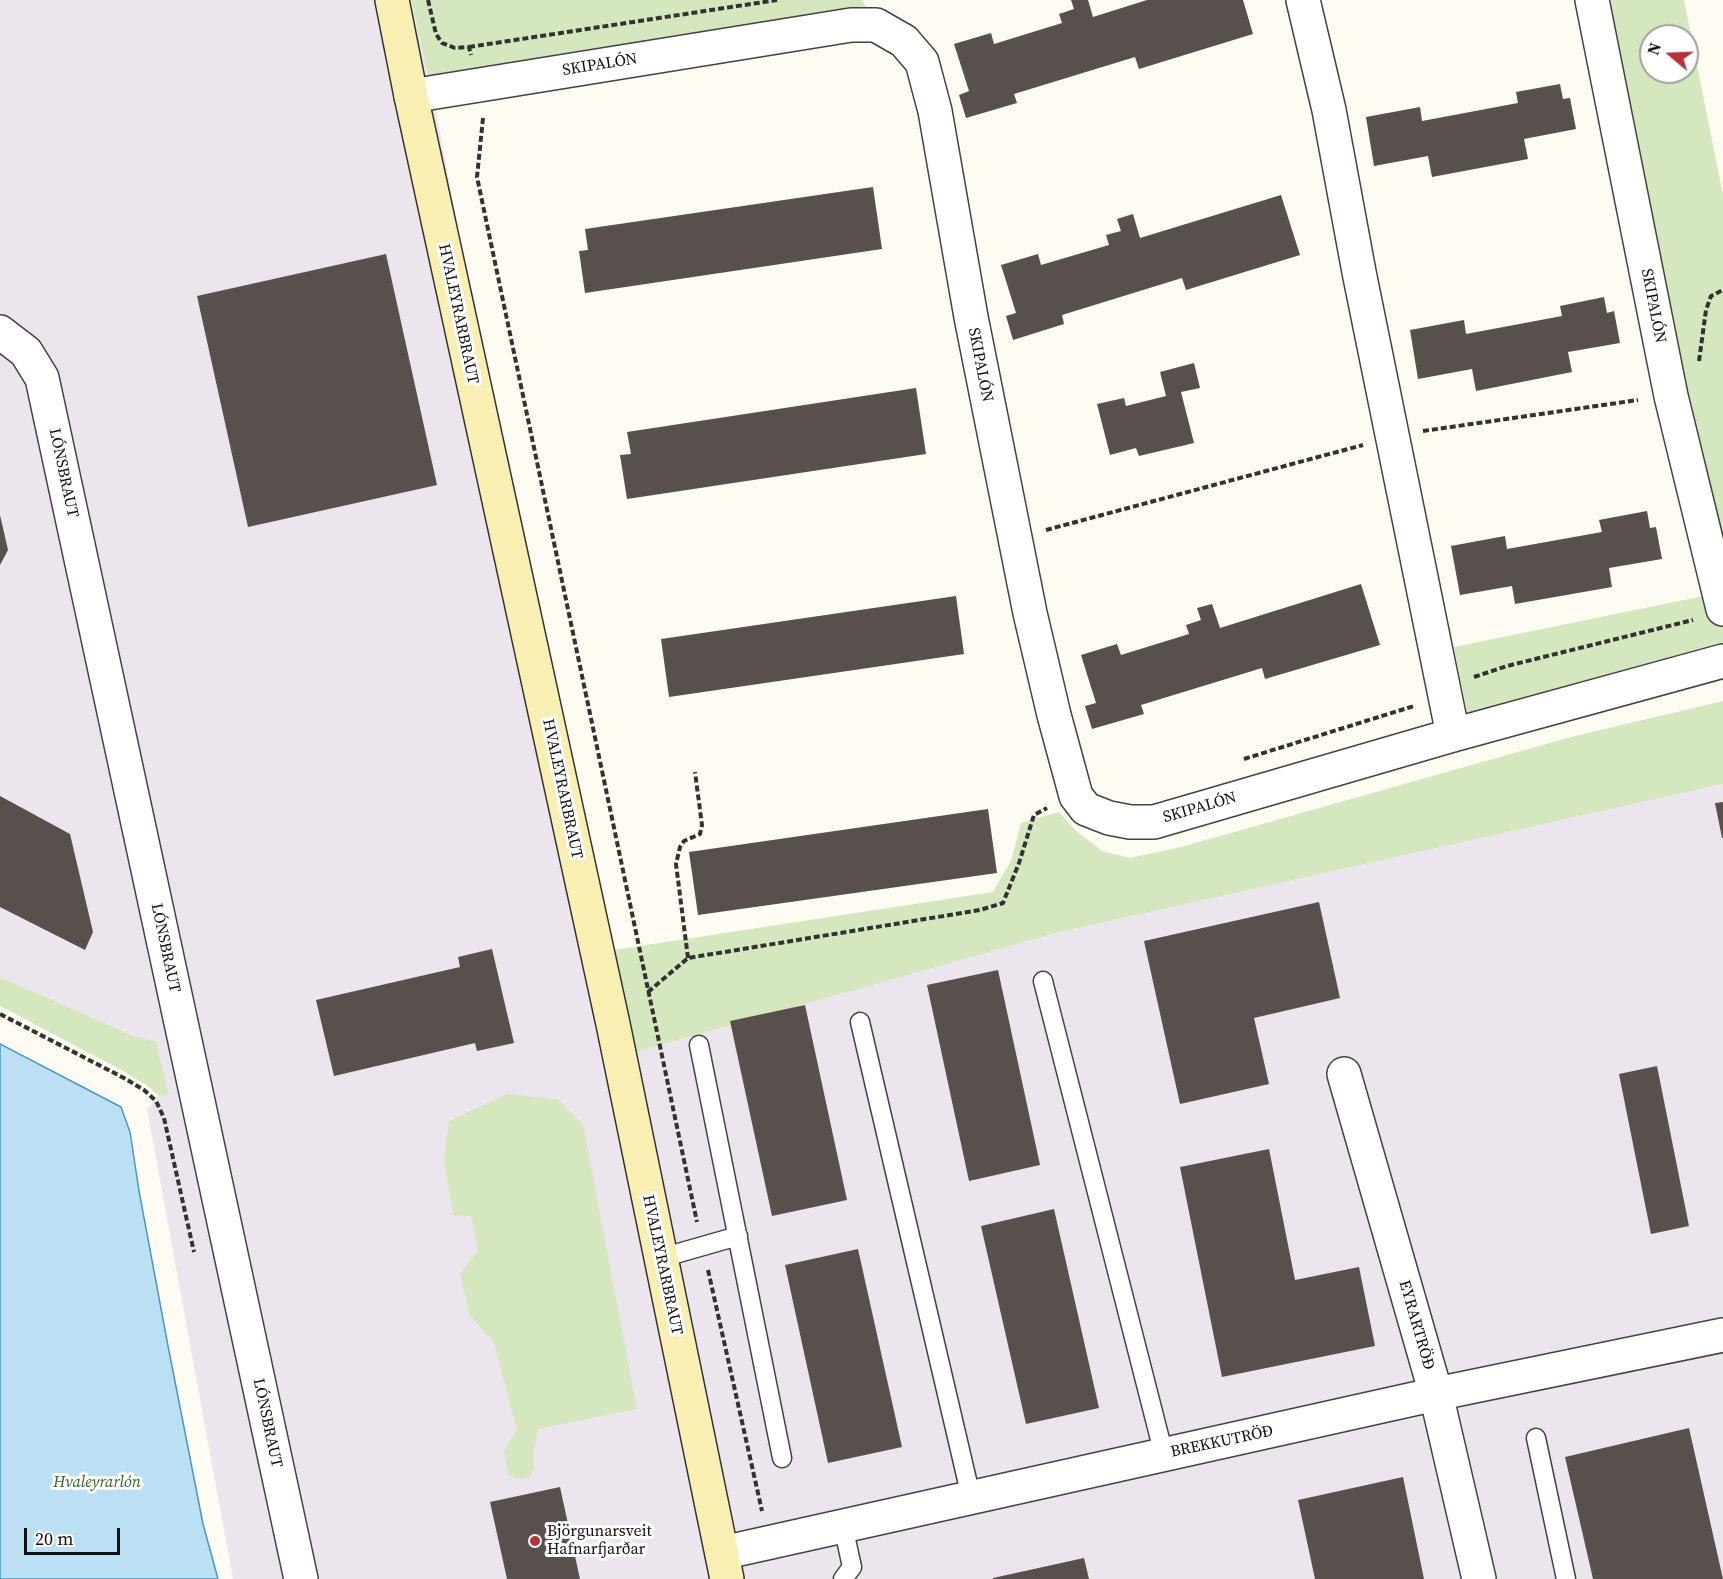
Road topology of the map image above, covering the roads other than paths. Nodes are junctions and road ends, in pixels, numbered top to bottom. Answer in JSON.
{"nodes":[{"id":1,"x":392,"y":0,"type":"edge"},
{"id":2,"x":1303,"y":0,"type":"edge"},
{"id":3,"x":1592,"y":0,"type":"edge"},
{"id":4,"x":411,"y":96,"type":"junction"},
{"id":5,"x":0,"y":332,"type":"edge"},
{"id":6,"x":1723,"y":609,"type":"edge"},
{"id":7,"x":1723,"y":661,"type":"edge"},
{"id":8,"x":1453,"y":735,"type":"junction"},
{"id":9,"x":1043,"y":981,"type":"dead end"},
{"id":10,"x":860,"y":1022,"type":"dead end"},
{"id":11,"x":699,"y":1045,"type":"dead end"},
{"id":12,"x":1344,"y":1074,"type":"dead end"},
{"id":13,"x":738,"y":1236,"type":"junction"},
{"id":14,"x":661,"y":1258,"type":"junction"},
{"id":15,"x":1723,"y":1335,"type":"edge"},
{"id":16,"x":1436,"y":1395,"type":"junction"},
{"id":17,"x":1536,"y":1437,"type":"dead end"},
{"id":18,"x":1164,"y":1455,"type":"junction"},
{"id":19,"x":782,"y":1458,"type":"dead end"},
{"id":20,"x":971,"y":1497,"type":"junction"},
{"id":21,"x":843,"y":1526,"type":"junction"},
{"id":22,"x":724,"y":1566,"type":"edge"},
{"id":23,"x":302,"y":1579,"type":"edge"},
{"id":24,"x":843,"y":1579,"type":"edge"},
{"id":25,"x":1479,"y":1579,"type":"edge"},
{"id":26,"x":1566,"y":1579,"type":"edge"}],
"edges":[{"from":1,"to":4,"type":"street","name":"HVALEYRARBRAUT"},
{"from":2,"to":8,"type":"street"},
{"from":3,"to":6,"type":"street","name":"SKIPALÓN"},
{"from":4,"to":8,"type":"street","name":"SKIPALÓN"},
{"from":4,"to":14,"type":"street","name":"HVALEYRARBRAUT"},
{"from":5,"to":23,"type":"street","name":"LÓNSBRAUT"},
{"from":7,"to":8,"type":"street","name":"SKIPALÓN"},
{"from":9,"to":18,"type":"lane"},
{"from":10,"to":20,"type":"lane"},
{"from":11,"to":13,"type":"lane"},
{"from":12,"to":16,"type":"street","name":"EYRARTRÖÐ"},
{"from":13,"to":14,"type":"lane"},
{"from":13,"to":19,"type":"lane"},
{"from":14,"to":22,"type":"street","name":"HVALEYRARBRAUT"},
{"from":15,"to":16,"type":"street","name":"BREKKUTRÖÐ"},
{"from":16,"to":18,"type":"street","name":"BREKKUTRÖÐ"},
{"from":16,"to":25,"type":"street","name":"EYRARTRÖÐ"},
{"from":17,"to":26,"type":"lane"},
{"from":18,"to":20,"type":"street","name":"BREKKUTRÖÐ"},
{"from":20,"to":21,"type":"street","name":"BREKKUTRÖÐ"},
{"from":21,"to":22,"type":"street","name":"BREKKUTRÖÐ"},
{"from":21,"to":24,"type":"lane"}]}
